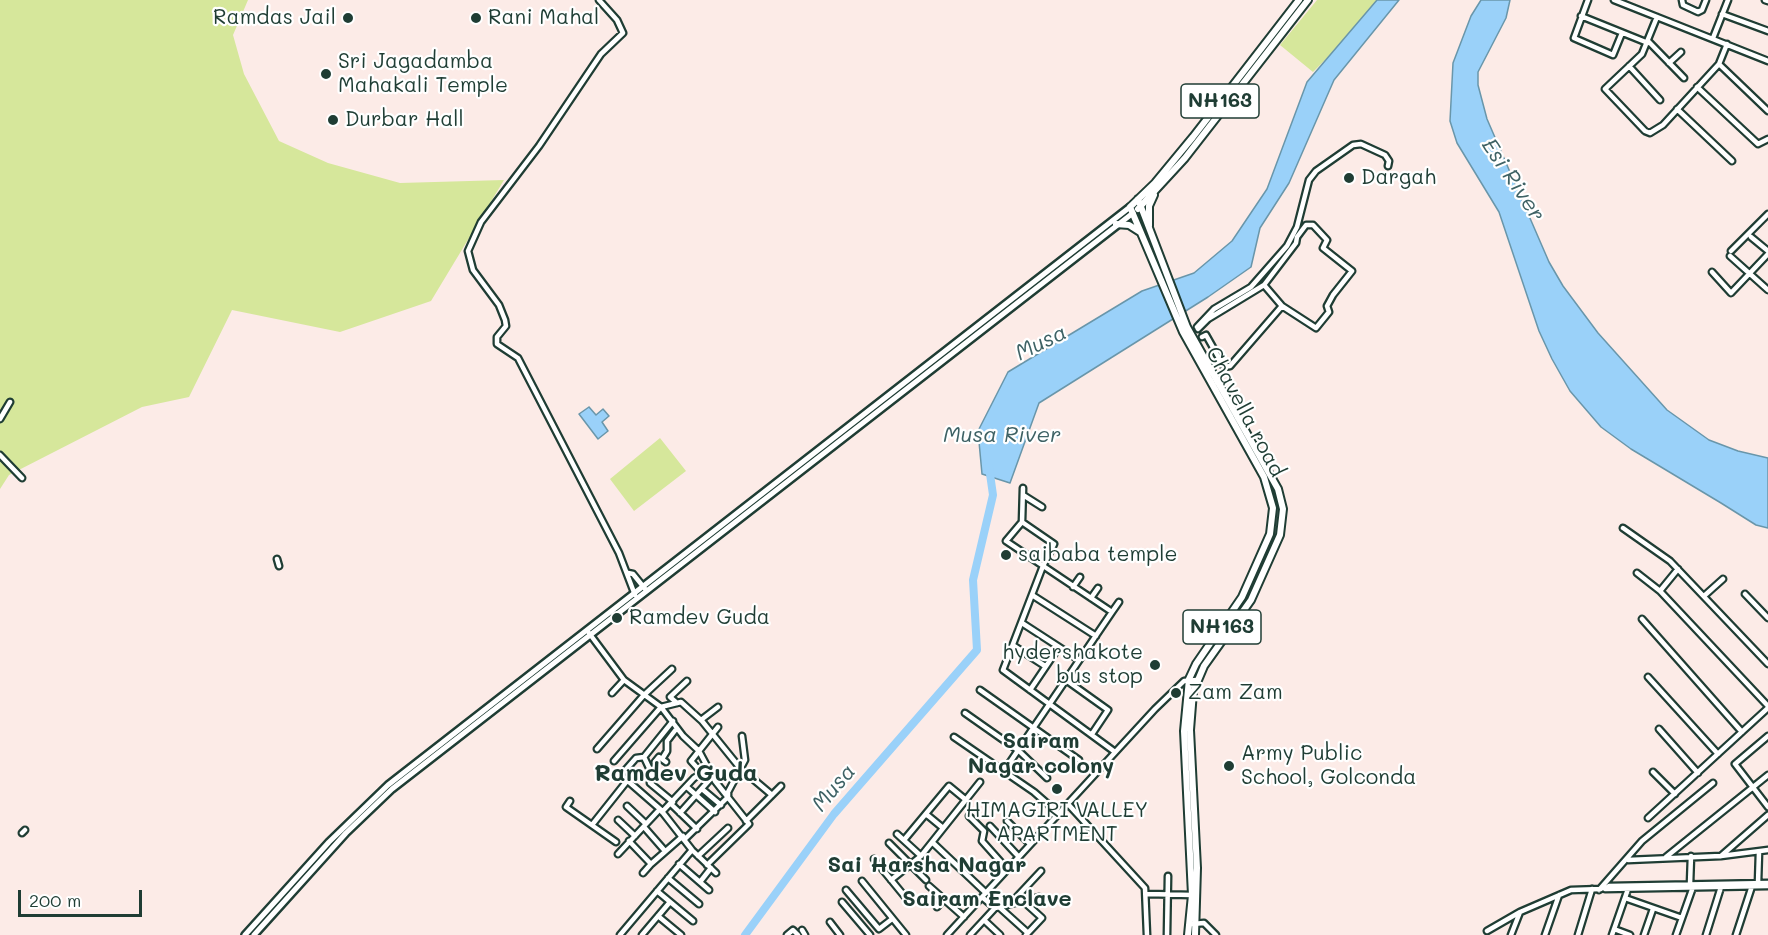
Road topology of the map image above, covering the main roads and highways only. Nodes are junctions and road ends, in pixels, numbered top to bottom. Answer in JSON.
{"nodes":[{"id":1,"x":1299,"y":0,"type":"edge"},
{"id":2,"x":1308,"y":0,"type":"edge"},
{"id":3,"x":1173,"y":171,"type":"junction"},
{"id":4,"x":1136,"y":209,"type":"junction"},
{"id":5,"x":1116,"y":224,"type":"junction"},
{"id":6,"x":1149,"y":229,"type":"junction"},
{"id":7,"x":1140,"y":233,"type":"junction"},
{"id":8,"x":1191,"y":340,"type":"junction"},
{"id":9,"x":644,"y":588,"type":"junction"},
{"id":10,"x":587,"y":631,"type":"junction"},
{"id":11,"x":1193,"y":924,"type":"junction"},
{"id":12,"x":245,"y":935,"type":"edge"},
{"id":13,"x":254,"y":935,"type":"edge"},
{"id":14,"x":1188,"y":935,"type":"edge"},
{"id":15,"x":1195,"y":935,"type":"edge"}],
"edges":[{"from":1,"to":4,"type":"highway","number":"NH163"},
{"from":2,"to":3,"type":"highway","number":"NH163"},
{"from":3,"to":4,"type":"highway"},
{"from":3,"to":6,"type":"highway","number":"NH163"},
{"from":4,"to":5,"type":"main road"},
{"from":4,"to":6,"type":"highway","name":"Chavella road","number":"NH163"},
{"from":4,"to":7,"type":"highway","name":"Chavella road","number":"NH163"},
{"from":4,"to":9,"type":"main road"},
{"from":5,"to":7,"type":"highway"},
{"from":5,"to":9,"type":"main road"},
{"from":6,"to":8,"type":"highway","name":"Chavella road","number":"NH163"},
{"from":7,"to":8,"type":"highway","name":"Chavella road","number":"NH163"},
{"from":8,"to":11,"type":"highway","name":"Chavella road","number":"NH163"},
{"from":8,"to":11,"type":"highway","name":"Chavella road","number":"NH163"},
{"from":9,"to":10,"type":"main road"},
{"from":9,"to":10,"type":"main road"},
{"from":10,"to":12,"type":"main road"},
{"from":10,"to":13,"type":"main road"},
{"from":11,"to":14,"type":"highway","name":"Chavella road","number":"NH163"},
{"from":11,"to":15,"type":"highway","name":"Chavella road","number":"NH163"}]}
